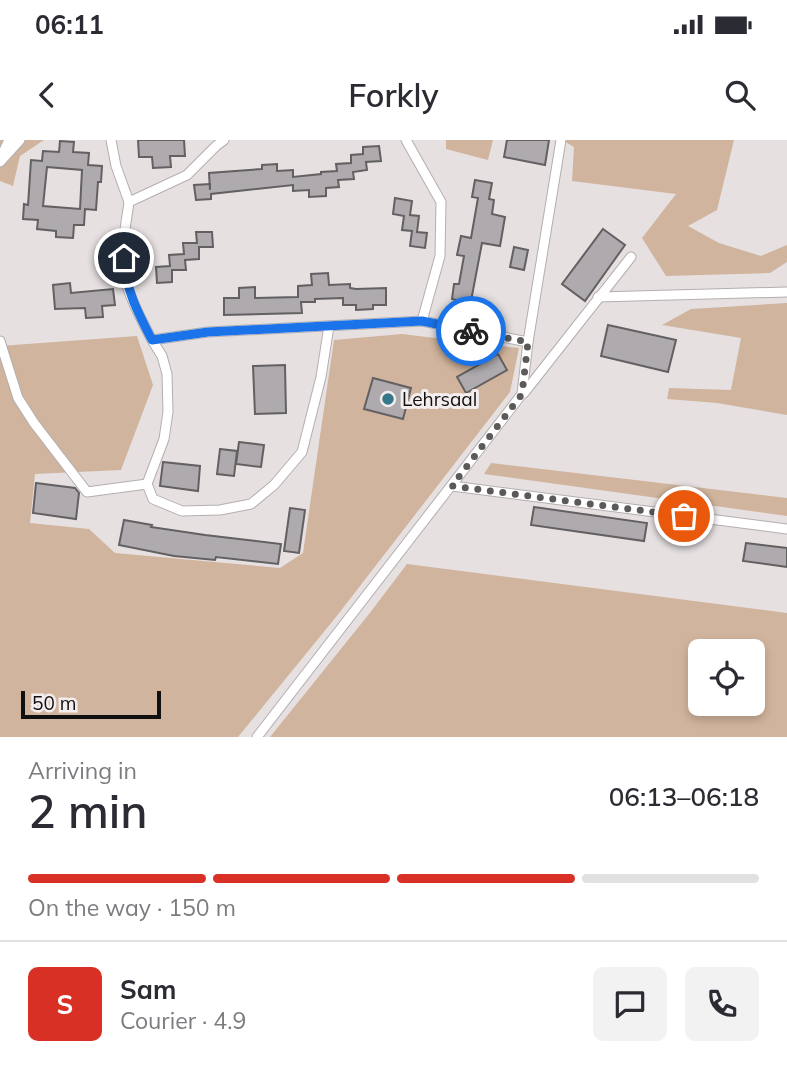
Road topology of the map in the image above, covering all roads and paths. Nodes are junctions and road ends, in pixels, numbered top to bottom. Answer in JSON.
{"nodes":[{"id":1,"x":9,"y":140,"type":"edge"},
{"id":2,"x":20,"y":140,"type":"edge"},
{"id":3,"x":110,"y":140,"type":"edge"},
{"id":4,"x":224,"y":140,"type":"edge"},
{"id":5,"x":406,"y":140,"type":"edge"},
{"id":6,"x":561,"y":140,"type":"edge"},
{"id":7,"x":0,"y":161,"type":"edge"},
{"id":8,"x":129,"y":202,"type":"junction"},
{"id":9,"x":631,"y":257,"type":"dead end"},
{"id":10,"x":787,"y":292,"type":"edge"},
{"id":11,"x":598,"y":297,"type":"junction"},
{"id":12,"x":422,"y":321,"type":"junction"},
{"id":13,"x":329,"y":326,"type":"junction"},
{"id":14,"x":152,"y":340,"type":"junction"},
{"id":15,"x":0,"y":341,"type":"edge"},
{"id":16,"x":528,"y":342,"type":"junction"},
{"id":17,"x":522,"y":394,"type":"junction"},
{"id":18,"x":147,"y":484,"type":"junction"},
{"id":19,"x":452,"y":486,"type":"junction"},
{"id":20,"x":787,"y":529,"type":"edge"},
{"id":21,"x":257,"y":737,"type":"edge"}],
"edges":[{"from":1,"to":7,"type":"lane"},
{"from":2,"to":7,"type":"lane"},
{"from":3,"to":8,"type":"lane"},
{"from":4,"to":8,"type":"lane"},
{"from":5,"to":12,"type":"lane"},
{"from":6,"to":16,"type":"lane"},
{"from":8,"to":14,"type":"lane"},
{"from":9,"to":11,"type":"lane"},
{"from":10,"to":11,"type":"lane"},
{"from":11,"to":17,"type":"lane"},
{"from":12,"to":13,"type":"lane"},
{"from":12,"to":16,"type":"lane"},
{"from":13,"to":14,"type":"lane"},
{"from":13,"to":18,"type":"lane"},
{"from":14,"to":18,"type":"lane"},
{"from":15,"to":18,"type":"lane"},
{"from":16,"to":17,"type":"lane"},
{"from":17,"to":19,"type":"lane"},
{"from":19,"to":20,"type":"lane"},
{"from":19,"to":21,"type":"lane"}]}
